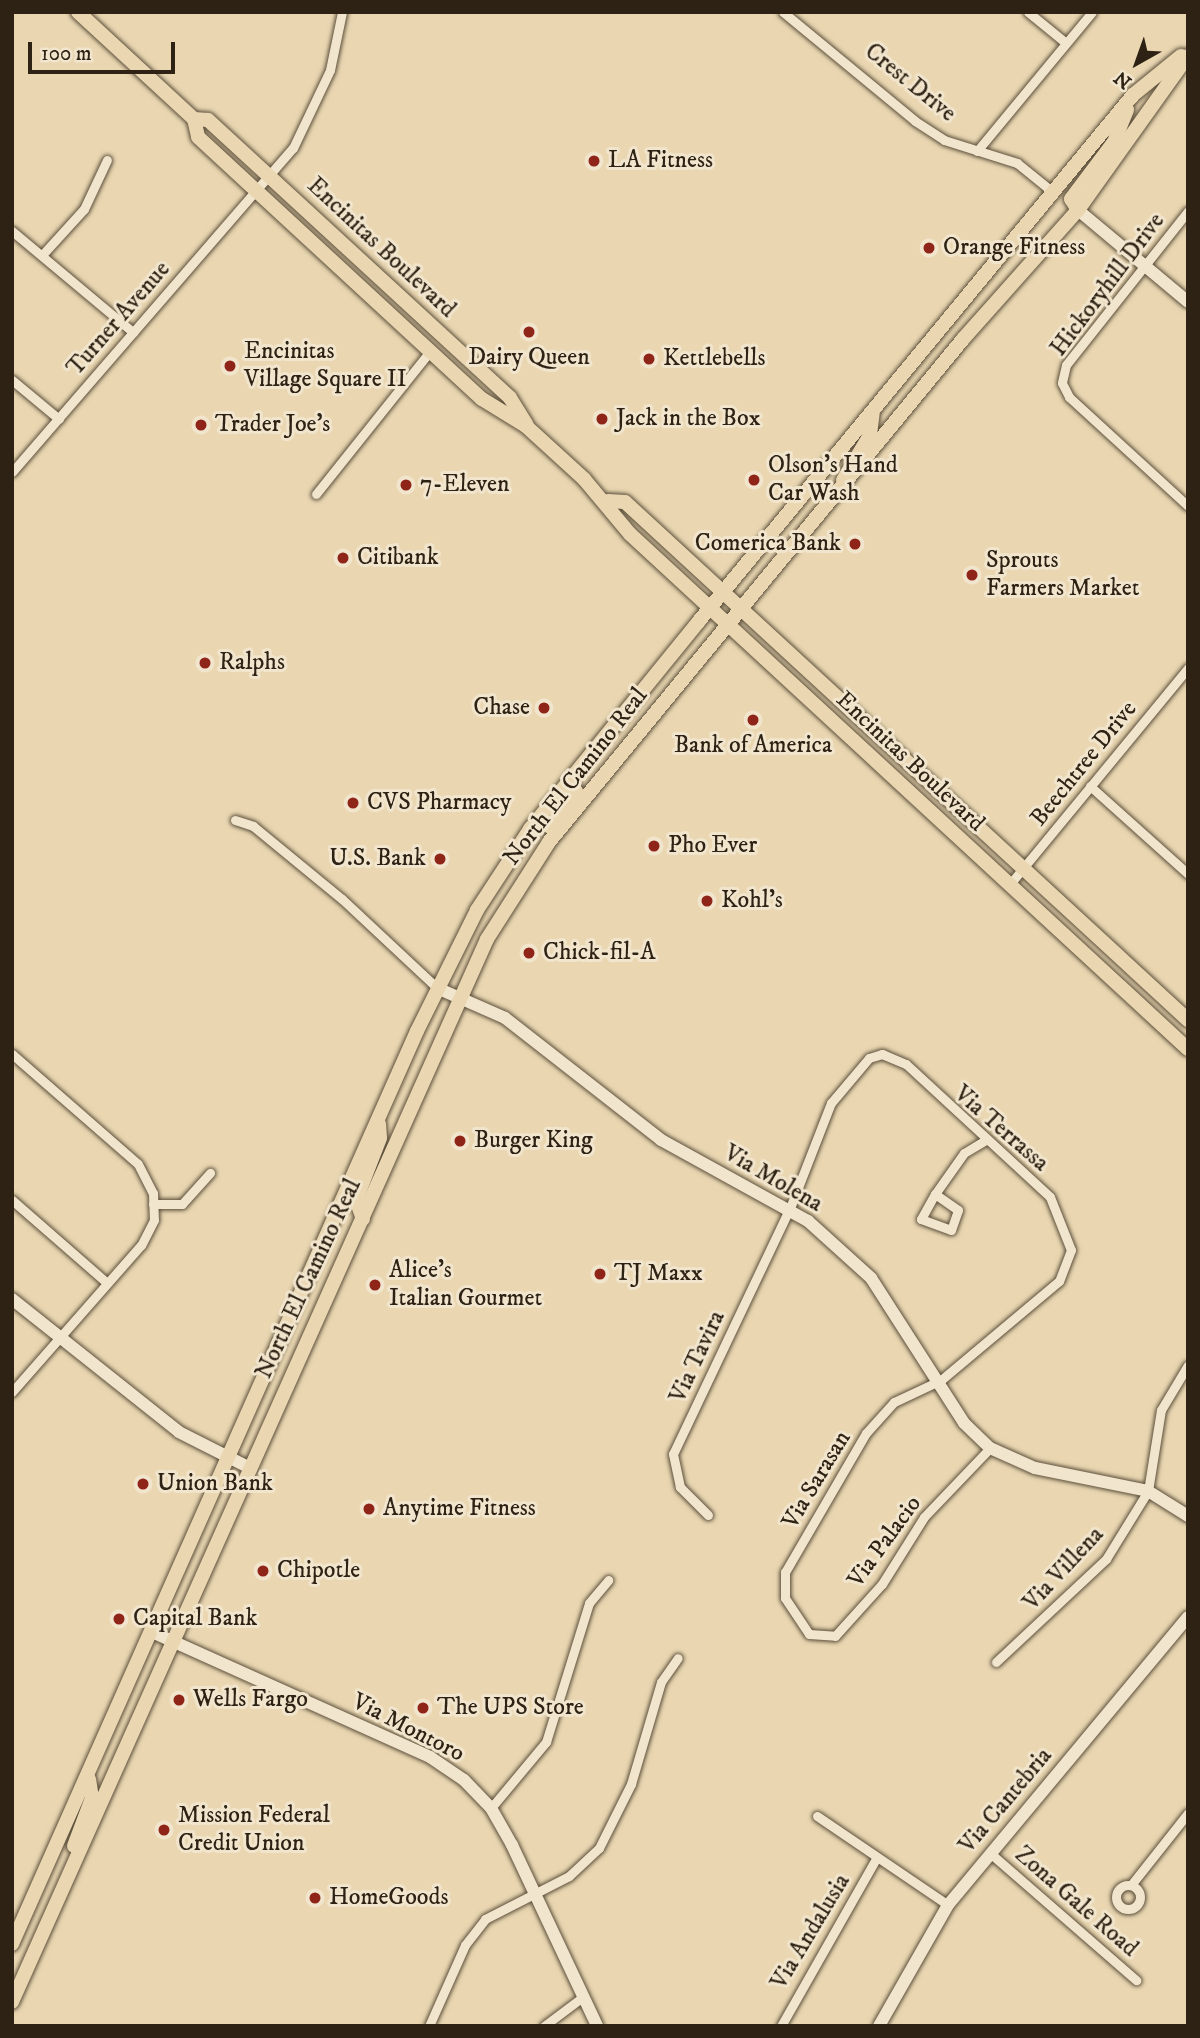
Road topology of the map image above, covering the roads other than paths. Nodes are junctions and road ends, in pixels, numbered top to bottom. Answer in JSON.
{"nodes":[{"id":1,"x":78,"y":12,"type":"edge"},
{"id":2,"x":349,"y":12,"type":"edge"},
{"id":3,"x":1028,"y":12,"type":"edge"},
{"id":4,"x":1091,"y":12,"type":"edge"},
{"id":5,"x":342,"y":13,"type":"edge"},
{"id":6,"x":786,"y":13,"type":"edge"},
{"id":7,"x":1066,"y":43,"type":"junction"},
{"id":8,"x":1188,"y":51,"type":"edge"},
{"id":9,"x":1188,"y":56,"type":"edge"},
{"id":10,"x":1133,"y":96,"type":"junction"},
{"id":11,"x":194,"y":119,"type":"junction"},
{"id":12,"x":977,"y":151,"type":"junction"},
{"id":13,"x":107,"y":160,"type":"dead end"},
{"id":14,"x":268,"y":176,"type":"junction"},
{"id":15,"x":256,"y":191,"type":"junction"},
{"id":16,"x":1053,"y":192,"type":"junction"},
{"id":17,"x":1078,"y":210,"type":"junction"},
{"id":18,"x":1188,"y":211,"type":"edge"},
{"id":19,"x":12,"y":231,"type":"edge"},
{"id":20,"x":43,"y":254,"type":"junction"},
{"id":21,"x":1142,"y":265,"type":"junction"},
{"id":22,"x":1188,"y":302,"type":"edge"},
{"id":23,"x":133,"y":332,"type":"junction"},
{"id":24,"x":430,"y":351,"type":"junction"},
{"id":25,"x":12,"y":380,"type":"edge"},
{"id":26,"x":873,"y":411,"type":"junction"},
{"id":27,"x":59,"y":419,"type":"junction"},
{"id":28,"x":526,"y":426,"type":"junction"},
{"id":29,"x":12,"y":472,"type":"edge"},
{"id":30,"x":842,"y":486,"type":"junction"},
{"id":31,"x":316,"y":494,"type":"dead end"},
{"id":32,"x":608,"y":501,"type":"junction"},
{"id":33,"x":1188,"y":506,"type":"edge"},
{"id":34,"x":723,"y":592,"type":"junction"},
{"id":35,"x":709,"y":608,"type":"junction"},
{"id":36,"x":741,"y":609,"type":"junction"},
{"id":37,"x":728,"y":625,"type":"junction"},
{"id":38,"x":1188,"y":668,"type":"edge"},
{"id":39,"x":878,"y":765,"type":"junction"},
{"id":40,"x":570,"y":779,"type":"junction"},
{"id":41,"x":1090,"y":786,"type":"junction"},
{"id":42,"x":951,"y":803,"type":"junction"},
{"id":43,"x":235,"y":820,"type":"dead end"},
{"id":44,"x":549,"y":842,"type":"junction"},
{"id":45,"x":514,"y":854,"type":"junction"},
{"id":46,"x":1024,"y":867,"type":"junction"},
{"id":47,"x":1185,"y":872,"type":"edge"},
{"id":48,"x":1010,"y":884,"type":"junction"},
{"id":49,"x":480,"y":953,"type":"junction"},
{"id":50,"x":437,"y":988,"type":"junction"},
{"id":51,"x":458,"y":998,"type":"junction"},
{"id":52,"x":1188,"y":1020,"type":"edge"},
{"id":53,"x":1188,"y":1049,"type":"edge"},
{"id":54,"x":12,"y":1054,"type":"edge"},
{"id":55,"x":378,"y":1119,"type":"junction"},
{"id":56,"x":987,"y":1139,"type":"junction"},
{"id":57,"x":210,"y":1173,"type":"dead end"},
{"id":58,"x":935,"y":1194,"type":"junction"},
{"id":59,"x":12,"y":1200,"type":"edge"},
{"id":60,"x":153,"y":1204,"type":"junction"},
{"id":61,"x":790,"y":1208,"type":"junction"},
{"id":62,"x":363,"y":1219,"type":"junction"},
{"id":63,"x":107,"y":1283,"type":"junction"},
{"id":64,"x":12,"y":1299,"type":"edge"},
{"id":65,"x":58,"y":1338,"type":"junction"},
{"id":66,"x":1188,"y":1365,"type":"edge"},
{"id":67,"x":942,"y":1380,"type":"junction"},
{"id":68,"x":12,"y":1392,"type":"edge"},
{"id":69,"x":990,"y":1448,"type":"junction"},
{"id":70,"x":228,"y":1456,"type":"junction"},
{"id":71,"x":250,"y":1468,"type":"junction"},
{"id":72,"x":1148,"y":1491,"type":"junction"},
{"id":73,"x":708,"y":1515,"type":"dead end"},
{"id":74,"x":1188,"y":1516,"type":"edge"},
{"id":75,"x":608,"y":1580,"type":"dead end"},
{"id":76,"x":1188,"y":1617,"type":"edge"},
{"id":77,"x":806,"y":1629,"type":"joint"},
{"id":78,"x":152,"y":1632,"type":"junction"},
{"id":79,"x":171,"y":1640,"type":"junction"},
{"id":80,"x":677,"y":1658,"type":"dead end"},
{"id":81,"x":996,"y":1662,"type":"dead end"},
{"id":82,"x":89,"y":1777,"type":"junction"},
{"id":83,"x":491,"y":1808,"type":"junction"},
{"id":84,"x":1188,"y":1813,"type":"edge"},
{"id":85,"x":817,"y":1816,"type":"dead end"},
{"id":86,"x":990,"y":1853,"type":"junction"},
{"id":87,"x":76,"y":1859,"type":"junction"},
{"id":88,"x":876,"y":1859,"type":"junction"},
{"id":89,"x":1131,"y":1885,"type":"dead end"},
{"id":90,"x":534,"y":1892,"type":"junction"},
{"id":91,"x":948,"y":1905,"type":"junction"},
{"id":92,"x":12,"y":1944,"type":"edge"},
{"id":93,"x":1136,"y":1980,"type":"dead end"},
{"id":94,"x":580,"y":1999,"type":"junction"},
{"id":95,"x":12,"y":2002,"type":"edge"},
{"id":96,"x":429,"y":2026,"type":"edge"},
{"id":97,"x":544,"y":2026,"type":"edge"},
{"id":98,"x":597,"y":2026,"type":"edge"},
{"id":99,"x":781,"y":2026,"type":"edge"},
{"id":100,"x":879,"y":2026,"type":"edge"}],
"edges":[{"from":1,"to":11,"type":"main road","name":"Encinitas Boulevard"},
{"from":2,"to":5,"type":"street"},
{"from":3,"to":7,"type":"street"},
{"from":4,"to":7,"type":"street"},
{"from":5,"to":14,"type":"street","name":"Turner Avenue"},
{"from":6,"to":12,"type":"street","name":"Crest Drive"},
{"from":7,"to":12,"type":"street"},
{"from":8,"to":10,"type":"main road","name":"North El Camino Real"},
{"from":9,"to":17,"type":"main road","name":"North El Camino Real"},
{"from":10,"to":16,"type":"main road","name":"North El Camino Real"},
{"from":10,"to":17,"type":"main road"},
{"from":11,"to":14,"type":"main road","name":"Encinitas Boulevard"},
{"from":11,"to":15,"type":"main road","name":"Encinitas Boulevard"},
{"from":12,"to":16,"type":"street","name":"Crest Drive"},
{"from":13,"to":20,"type":"street"},
{"from":14,"to":15,"type":"street","name":"Turner Avenue"},
{"from":14,"to":28,"type":"main road","name":"Encinitas Boulevard"},
{"from":15,"to":23,"type":"street","name":"Turner Avenue"},
{"from":15,"to":24,"type":"main road","name":"Encinitas Boulevard"},
{"from":16,"to":26,"type":"main road","name":"North El Camino Real"},
{"from":17,"to":21,"type":"street"},
{"from":17,"to":30,"type":"main road","name":"North El Camino Real"},
{"from":18,"to":21,"type":"street","name":"Hickoryhill Drive"},
{"from":19,"to":20,"type":"street"},
{"from":20,"to":23,"type":"street"},
{"from":21,"to":22,"type":"street"},
{"from":21,"to":33,"type":"street","name":"Hickoryhill Drive"},
{"from":23,"to":27,"type":"street","name":"Turner Avenue"},
{"from":24,"to":28,"type":"main road","name":"Encinitas Boulevard"},
{"from":24,"to":31,"type":"street"},
{"from":25,"to":27,"type":"street"},
{"from":26,"to":30,"type":"main road"},
{"from":26,"to":34,"type":"main road","name":"North El Camino Real"},
{"from":27,"to":29,"type":"street","name":"Turner Avenue"},
{"from":28,"to":32,"type":"main road","name":"Encinitas Boulevard"},
{"from":30,"to":36,"type":"main road","name":"North El Camino Real"},
{"from":32,"to":34,"type":"main road","name":"Encinitas Boulevard"},
{"from":32,"to":35,"type":"main road","name":"Encinitas Boulevard"},
{"from":34,"to":35,"type":"main road","name":"North El Camino Real"},
{"from":34,"to":36,"type":"main road","name":"Encinitas Boulevard"},
{"from":35,"to":37,"type":"main road","name":"Encinitas Boulevard"},
{"from":35,"to":40,"type":"main road","name":"North El Camino Real"},
{"from":36,"to":37,"type":"main road","name":"North El Camino Real"},
{"from":36,"to":42,"type":"main road","name":"Encinitas Boulevard"},
{"from":37,"to":39,"type":"main road","name":"Encinitas Boulevard"},
{"from":37,"to":44,"type":"main road","name":"North El Camino Real"},
{"from":38,"to":41,"type":"street","name":"Beechtree Drive"},
{"from":39,"to":42,"type":"main road"},
{"from":39,"to":48,"type":"main road","name":"Encinitas Boulevard"},
{"from":40,"to":44,"type":"main road"},
{"from":40,"to":45,"type":"main road","name":"North El Camino Real"},
{"from":41,"to":46,"type":"street","name":"Beechtree Drive"},
{"from":41,"to":47,"type":"street"},
{"from":42,"to":46,"type":"main road","name":"Encinitas Boulevard"},
{"from":43,"to":50,"type":"street"},
{"from":44,"to":49,"type":"main road","name":"North El Camino Real"},
{"from":45,"to":49,"type":"main road"},
{"from":45,"to":50,"type":"main road","name":"North El Camino Real"},
{"from":46,"to":48,"type":"street","name":"Beechtree Drive"},
{"from":46,"to":52,"type":"main road","name":"Encinitas Boulevard"},
{"from":48,"to":53,"type":"main road","name":"Encinitas Boulevard"},
{"from":49,"to":51,"type":"main road","name":"North El Camino Real"},
{"from":50,"to":51,"type":"street","name":"Via Molena"},
{"from":50,"to":55,"type":"main road","name":"North El Camino Real"},
{"from":51,"to":61,"type":"street","name":"Via Molena"},
{"from":51,"to":62,"type":"main road","name":"North El Camino Real"},
{"from":54,"to":60,"type":"street"},
{"from":55,"to":62,"type":"main road"},
{"from":55,"to":70,"type":"main road","name":"North El Camino Real"},
{"from":56,"to":58,"type":"street"},
{"from":56,"to":61,"type":"street","name":"Via Terrassa"},
{"from":56,"to":67,"type":"street","name":"Via Terrassa"},
{"from":57,"to":60,"type":"street"},
{"from":58,"to":58,"type":"street"},
{"from":59,"to":63,"type":"street"},
{"from":60,"to":63,"type":"street"},
{"from":61,"to":67,"type":"street","name":"Via Molena"},
{"from":61,"to":73,"type":"street","name":"Via Tavira"},
{"from":62,"to":71,"type":"main road","name":"North El Camino Real"},
{"from":63,"to":65,"type":"street"},
{"from":64,"to":65,"type":"street"},
{"from":65,"to":68,"type":"street"},
{"from":65,"to":70,"type":"street"},
{"from":66,"to":72,"type":"street"},
{"from":67,"to":69,"type":"street","name":"Via Molena"},
{"from":67,"to":77,"type":"street","name":"Via Sarasan"},
{"from":69,"to":72,"type":"street","name":"Via Molena"},
{"from":69,"to":77,"type":"street","name":"Via Palacio"},
{"from":70,"to":71,"type":"street"},
{"from":70,"to":78,"type":"main road","name":"North El Camino Real"},
{"from":71,"to":79,"type":"main road","name":"North El Camino Real"},
{"from":72,"to":74,"type":"street","name":"Via Molena"},
{"from":72,"to":81,"type":"street","name":"Via Villena"},
{"from":75,"to":83,"type":"street"},
{"from":76,"to":86,"type":"street","name":"Via Cantebria"},
{"from":78,"to":79,"type":"street","name":"Via Montoro"},
{"from":78,"to":82,"type":"main road","name":"North El Camino Real"},
{"from":79,"to":83,"type":"street","name":"Via Montoro"},
{"from":79,"to":87,"type":"main road","name":"North El Camino Real"},
{"from":80,"to":90,"type":"street"},
{"from":82,"to":87,"type":"main road"},
{"from":82,"to":92,"type":"main road","name":"North El Camino Real"},
{"from":83,"to":90,"type":"street","name":"Via Montoro"},
{"from":84,"to":89,"type":"street"},
{"from":85,"to":88,"type":"street"},
{"from":86,"to":91,"type":"street","name":"Via Cantebria"},
{"from":86,"to":93,"type":"street","name":"Zona Gale Road"},
{"from":87,"to":95,"type":"main road","name":"North El Camino Real"},
{"from":88,"to":91,"type":"street"},
{"from":88,"to":99,"type":"street","name":"Via Andalusia"},
{"from":90,"to":94,"type":"street","name":"Via Montoro"},
{"from":90,"to":96,"type":"street"},
{"from":91,"to":100,"type":"street","name":"Via Cantebria"},
{"from":94,"to":97,"type":"street"},
{"from":94,"to":98,"type":"street","name":"Via Montoro"}]}
